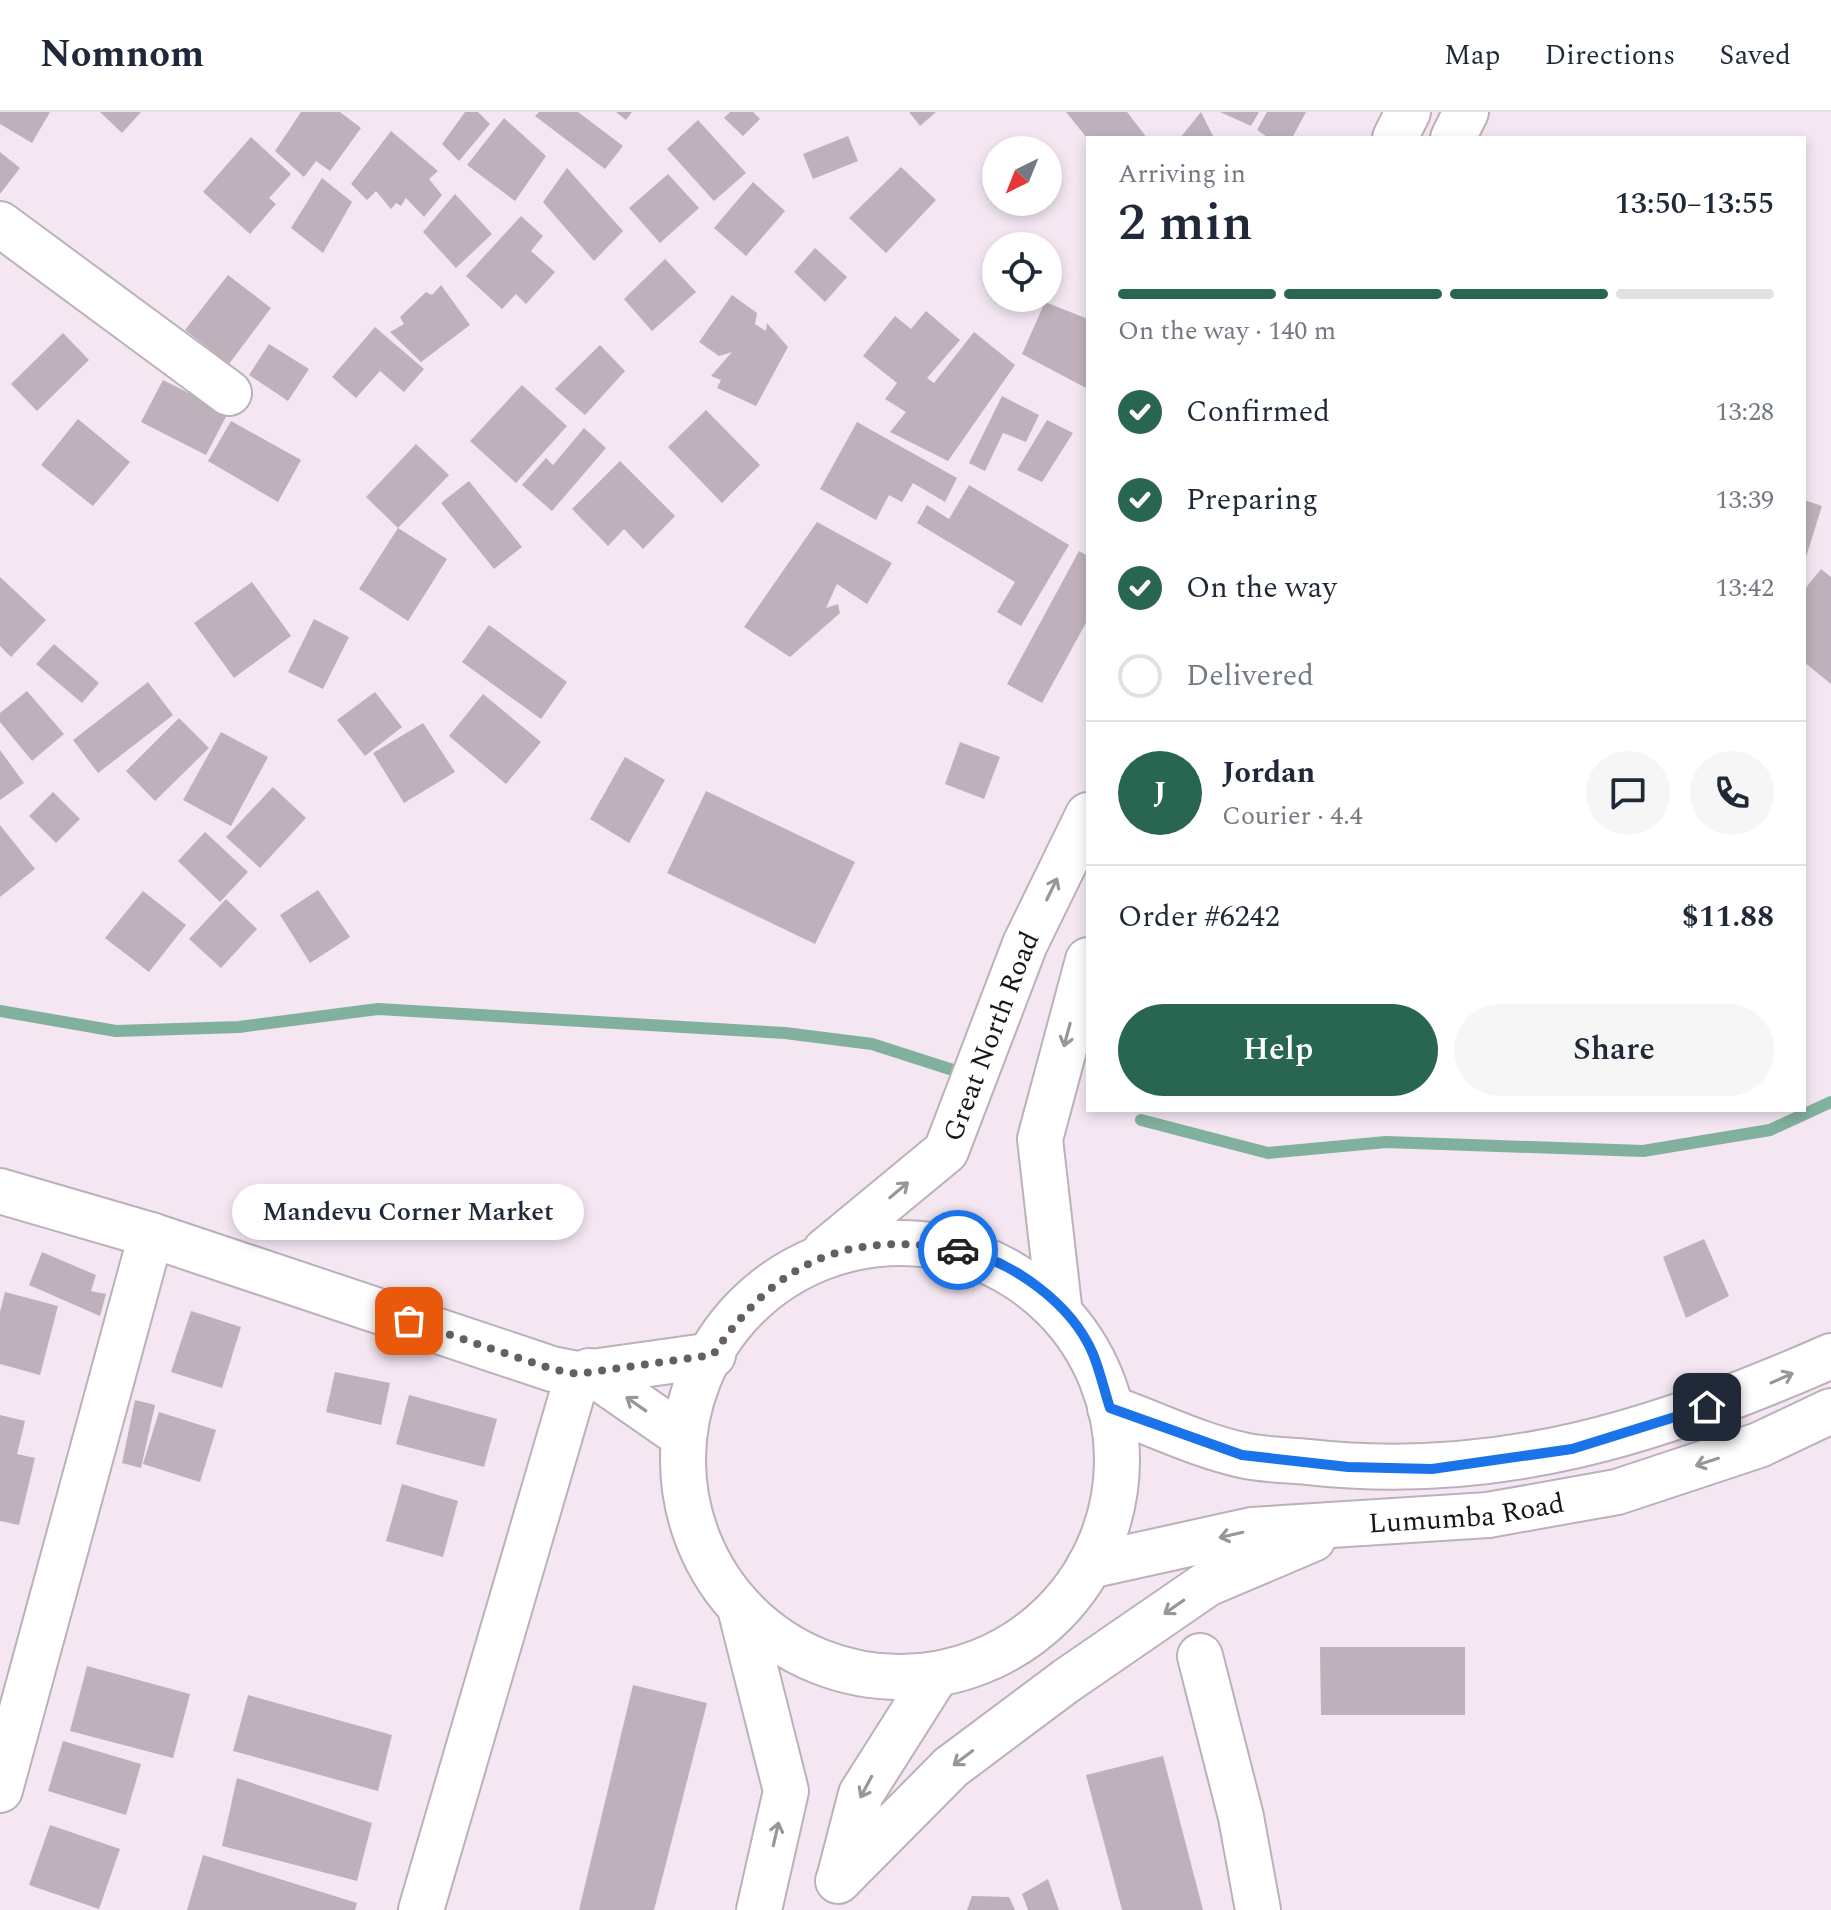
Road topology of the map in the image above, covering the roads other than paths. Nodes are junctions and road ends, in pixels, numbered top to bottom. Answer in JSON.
{"nodes":[{"id":1,"x":1408,"y":112,"type":"edge"},
{"id":2,"x":1466,"y":112,"type":"edge"},
{"id":3,"x":1396,"y":136,"type":"edge"},
{"id":4,"x":1454,"y":136,"type":"edge"},
{"id":5,"x":0,"y":224,"type":"edge"},
{"id":6,"x":229,"y":393,"type":"dead end"},
{"id":7,"x":1086,"y":819,"type":"edge"},
{"id":8,"x":1086,"y":967,"type":"edge"},
{"id":9,"x":0,"y":1191,"type":"edge"},
{"id":10,"x":151,"y":1235,"type":"junction"},
{"id":11,"x":817,"y":1257,"type":"junction"},
{"id":12,"x":1059,"y":1306,"type":"junction"},
{"id":13,"x":713,"y":1355,"type":"junction"},
{"id":14,"x":1831,"y":1356,"type":"edge"},
{"id":15,"x":584,"y":1372,"type":"junction"},
{"id":16,"x":1110,"y":1408,"type":"junction"},
{"id":17,"x":1831,"y":1411,"type":"edge"},
{"id":18,"x":684,"y":1437,"type":"junction"},
{"id":19,"x":1345,"y":1526,"type":"junction"},
{"id":20,"x":1089,"y":1566,"type":"junction"},
{"id":21,"x":741,"y":1612,"type":"junction"},
{"id":22,"x":1200,"y":1656,"type":"dead end"},
{"id":23,"x":937,"y":1674,"type":"junction"},
{"id":24,"x":0,"y":1790,"type":"edge"},
{"id":25,"x":834,"y":1896,"type":"edge"},
{"id":26,"x":421,"y":1910,"type":"edge"},
{"id":27,"x":759,"y":1910,"type":"edge"},
{"id":28,"x":1258,"y":1910,"type":"edge"}],
"edges":[{"from":1,"to":3,"type":"main road"},
{"from":2,"to":4,"type":"main road"},
{"from":5,"to":6,"type":"main road"},
{"from":11,"to":7,"type":"main road","name":"Great North Road","one_way":true},
{"from":8,"to":12,"type":"main road","one_way":true},
{"from":9,"to":10,"type":"main road"},
{"from":10,"to":15,"type":"main road"},
{"from":10,"to":24,"type":"main road"},
{"from":11,"to":12,"type":"main road"},
{"from":11,"to":13,"type":"main road","name":"Great North Road"},
{"from":12,"to":16,"type":"main road"},
{"from":13,"to":15,"type":"main road"},
{"from":13,"to":18,"type":"main road","name":"Great North Road"},
{"from":16,"to":14,"type":"main road","name":"Lumumba Road","one_way":true},
{"from":18,"to":15,"type":"main road","one_way":true},
{"from":15,"to":26,"type":"main road"},
{"from":16,"to":20,"type":"main road"},
{"from":17,"to":19,"type":"main road","name":"Lumumba Road","one_way":true},
{"from":18,"to":21,"type":"main road","name":"Great North Road"},
{"from":19,"to":20,"type":"main road","name":"Lumumba Road","one_way":true},
{"from":19,"to":25,"type":"main road","one_way":true},
{"from":20,"to":23,"type":"main road"},
{"from":21,"to":23,"type":"main road"},
{"from":27,"to":21,"type":"main road","one_way":true},
{"from":22,"to":28,"type":"main road"},
{"from":23,"to":25,"type":"main road","one_way":true}]}
